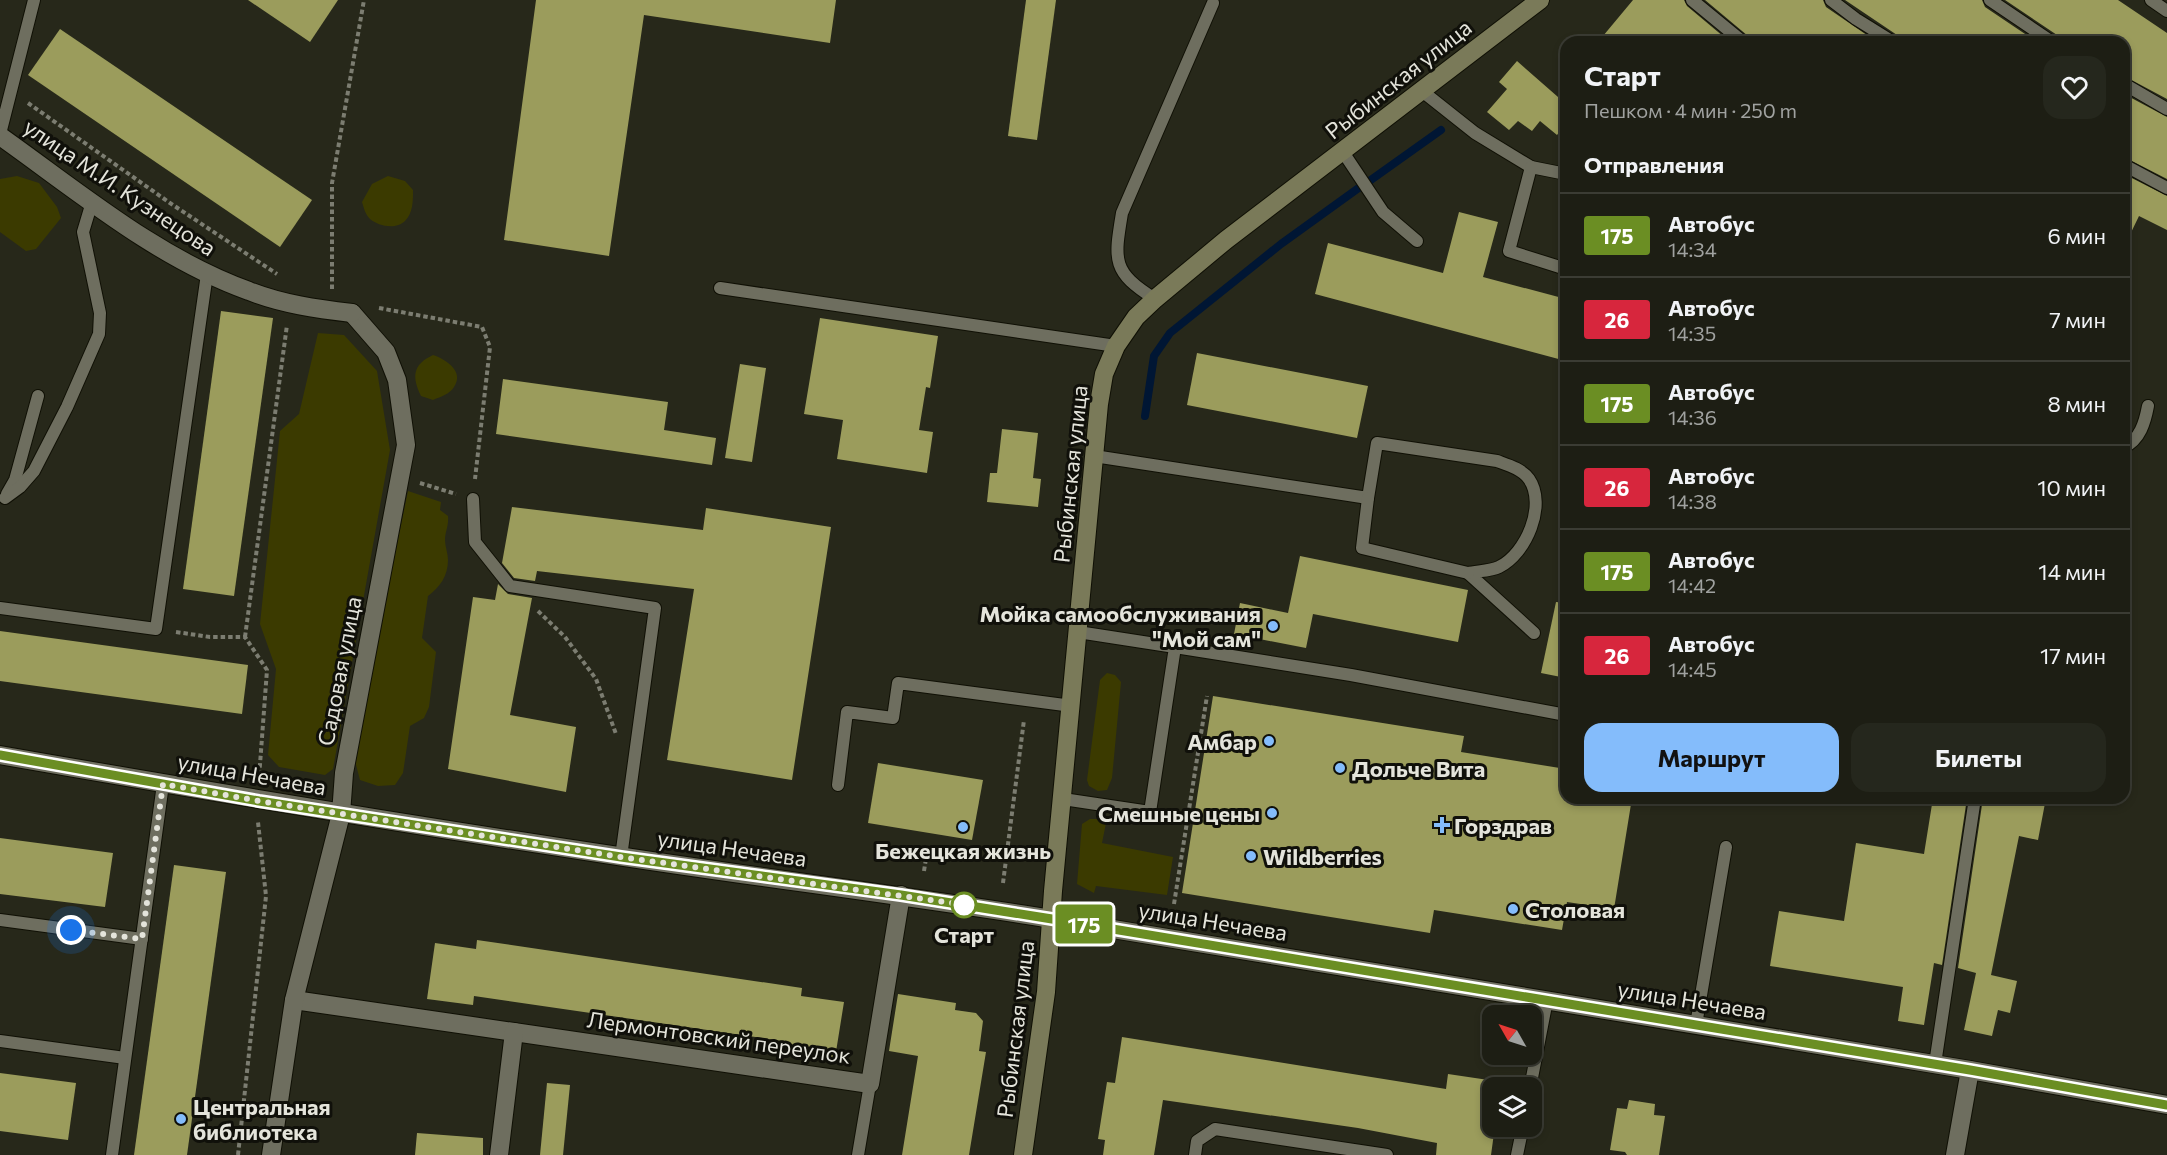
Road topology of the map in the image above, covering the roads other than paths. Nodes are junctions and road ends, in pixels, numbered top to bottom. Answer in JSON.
{"nodes":[{"id":1,"x":34,"y":0,"type":"edge"},
{"id":2,"x":1540,"y":0,"type":"edge"},
{"id":3,"x":1692,"y":0,"type":"edge"},
{"id":4,"x":1831,"y":0,"type":"edge"},
{"id":5,"x":1990,"y":0,"type":"edge"},
{"id":6,"x":2151,"y":0,"type":"edge"},
{"id":7,"x":1213,"y":3,"type":"dead end"},
{"id":8,"x":2167,"y":11,"type":"edge"},
{"id":9,"x":1736,"y":36,"type":"edge"},
{"id":10,"x":1883,"y":36,"type":"edge"},
{"id":11,"x":2043,"y":36,"type":"edge"},
{"id":12,"x":2130,"y":87,"type":"edge"},
{"id":13,"x":1422,"y":91,"type":"junction"},
{"id":14,"x":2167,"y":109,"type":"edge"},
{"id":15,"x":0,"y":135,"type":"edge"},
{"id":16,"x":1343,"y":152,"type":"junction"},
{"id":17,"x":1531,"y":167,"type":"junction"},
{"id":18,"x":2130,"y":168,"type":"edge"},
{"id":19,"x":1560,"y":173,"type":"edge"},
{"id":20,"x":2167,"y":188,"type":"edge"},
{"id":21,"x":92,"y":202,"type":"junction"},
{"id":22,"x":1417,"y":241,"type":"dead end"},
{"id":23,"x":1560,"y":266,"type":"edge"},
{"id":24,"x":207,"y":274,"type":"junction"},
{"id":25,"x":720,"y":288,"type":"dead end"},
{"id":26,"x":1155,"y":299,"type":"junction"},
{"id":27,"x":352,"y":313,"type":"joint"},
{"id":28,"x":1116,"y":346,"type":"junction"},
{"id":29,"x":38,"y":396,"type":"dead end"},
{"id":30,"x":2148,"y":406,"type":"dead end"},
{"id":31,"x":2130,"y":442,"type":"edge"},
{"id":32,"x":1094,"y":456,"type":"junction"},
{"id":33,"x":1368,"y":498,"type":"junction"},
{"id":34,"x":473,"y":499,"type":"road end"},
{"id":35,"x":2,"y":500,"type":"edge"},
{"id":36,"x":1468,"y":573,"type":"junction"},
{"id":37,"x":0,"y":608,"type":"edge"},
{"id":38,"x":1078,"y":632,"type":"junction"},
{"id":39,"x":1534,"y":633,"type":"dead end"},
{"id":40,"x":1175,"y":647,"type":"junction"},
{"id":41,"x":1072,"y":706,"type":"junction"},
{"id":42,"x":1560,"y":714,"type":"edge"},
{"id":43,"x":0,"y":755,"type":"edge"},
{"id":44,"x":163,"y":784,"type":"junction"},
{"id":45,"x":837,"y":785,"type":"dead end"},
{"id":46,"x":1063,"y":799,"type":"junction"},
{"id":47,"x":1974,"y":804,"type":"edge"},
{"id":48,"x":341,"y":814,"type":"junction"},
{"id":49,"x":1726,"y":847,"type":"dead end"},
{"id":50,"x":621,"y":857,"type":"junction"},
{"id":51,"x":901,"y":895,"type":"junction"},
{"id":52,"x":1052,"y":919,"type":"junction"},
{"id":53,"x":0,"y":920,"type":"edge"},
{"id":54,"x":142,"y":939,"type":"junction"},
{"id":55,"x":294,"y":1000,"type":"junction"},
{"id":56,"x":1547,"y":1000,"type":"junction"},
{"id":57,"x":1696,"y":1025,"type":"junction"},
{"id":58,"x":514,"y":1032,"type":"junction"},
{"id":59,"x":0,"y":1041,"type":"edge"},
{"id":60,"x":125,"y":1058,"type":"junction"},
{"id":61,"x":1935,"y":1064,"type":"junction"},
{"id":62,"x":1970,"y":1070,"type":"junction"},
{"id":63,"x":1532,"y":1077,"type":"edge"},
{"id":64,"x":870,"y":1084,"type":"junction"},
{"id":65,"x":2167,"y":1105,"type":"edge"},
{"id":66,"x":1521,"y":1137,"type":"edge"},
{"id":67,"x":112,"y":1155,"type":"edge"},
{"id":68,"x":271,"y":1155,"type":"edge"},
{"id":69,"x":500,"y":1155,"type":"edge"},
{"id":70,"x":858,"y":1155,"type":"edge"},
{"id":71,"x":1023,"y":1155,"type":"edge"},
{"id":72,"x":1195,"y":1155,"type":"edge"},
{"id":73,"x":1387,"y":1155,"type":"edge"},
{"id":74,"x":1517,"y":1155,"type":"edge"},
{"id":75,"x":1955,"y":1155,"type":"edge"}],
"edges":[{"from":1,"to":15,"type":"lane"},
{"from":2,"to":13,"type":"main road","name":"Рыбинская улица"},
{"from":3,"to":9,"type":"lane"},
{"from":4,"to":10,"type":"lane"},
{"from":5,"to":11,"type":"lane"},
{"from":6,"to":8,"type":"lane"},
{"from":7,"to":26,"type":"lane"},
{"from":12,"to":14,"type":"lane"},
{"from":13,"to":16,"type":"main road","name":"Рыбинская улица"},
{"from":13,"to":17,"type":"lane"},
{"from":15,"to":21,"type":"street","name":"улица М.И. Кузнецова"},
{"from":16,"to":22,"type":"lane"},
{"from":16,"to":26,"type":"main road","name":"Рыбинская улица"},
{"from":17,"to":19,"type":"lane"},
{"from":17,"to":23,"type":"lane"},
{"from":18,"to":20,"type":"lane"},
{"from":21,"to":24,"type":"street","name":"улица М.И. Кузнецова"},
{"from":21,"to":35,"type":"lane"},
{"from":24,"to":27,"type":"street","name":"улица М.И. Кузнецова"},
{"from":24,"to":37,"type":"lane"},
{"from":25,"to":28,"type":"lane"},
{"from":26,"to":28,"type":"main road","name":"Рыбинская улица"},
{"from":27,"to":48,"type":"street","name":"Садовая улица"},
{"from":28,"to":32,"type":"main road","name":"Рыбинская улица"},
{"from":29,"to":35,"type":"lane"},
{"from":30,"to":31,"type":"lane"},
{"from":32,"to":33,"type":"lane"},
{"from":32,"to":38,"type":"main road","name":"Рыбинская улица"},
{"from":33,"to":36,"type":"lane"},
{"from":33,"to":36,"type":"lane"},
{"from":34,"to":50,"type":"lane"},
{"from":36,"to":39,"type":"lane"},
{"from":38,"to":40,"type":"lane"},
{"from":38,"to":41,"type":"main road","name":"Рыбинская улица"},
{"from":40,"to":42,"type":"lane"},
{"from":40,"to":46,"type":"lane"},
{"from":41,"to":45,"type":"lane"},
{"from":41,"to":46,"type":"main road","name":"Рыбинская улица"},
{"from":43,"to":44,"type":"street","name":"улица Нечаева"},
{"from":44,"to":48,"type":"street","name":"улица Нечаева"},
{"from":44,"to":54,"type":"lane"},
{"from":46,"to":52,"type":"main road","name":"Рыбинская улица"},
{"from":47,"to":61,"type":"lane"},
{"from":48,"to":50,"type":"street","name":"улица Нечаева"},
{"from":48,"to":55,"type":"street","name":"Садовая улица"},
{"from":49,"to":57,"type":"lane"},
{"from":50,"to":51,"type":"street","name":"улица Нечаева"},
{"from":51,"to":52,"type":"street","name":"улица Нечаева"},
{"from":51,"to":64,"type":"street","name":"Лермонтовский переулок"},
{"from":52,"to":56,"type":"street","name":"улица Нечаева"},
{"from":52,"to":71,"type":"main road","name":"Рыбинская улица"},
{"from":53,"to":54,"type":"lane"},
{"from":54,"to":60,"type":"lane"},
{"from":55,"to":58,"type":"street","name":"Лермонтовский переулок"},
{"from":55,"to":68,"type":"street","name":"Садовая улица"},
{"from":56,"to":57,"type":"street","name":"улица Нечаева"},
{"from":56,"to":63,"type":"lane"},
{"from":57,"to":61,"type":"street","name":"улица Нечаева"},
{"from":58,"to":64,"type":"street","name":"Лермонтовский переулок"},
{"from":58,"to":69,"type":"street"},
{"from":59,"to":60,"type":"lane"},
{"from":60,"to":67,"type":"lane"},
{"from":61,"to":62,"type":"street","name":"улица Нечаева"},
{"from":62,"to":65,"type":"street","name":"улица Нечаева"},
{"from":62,"to":75,"type":"street"},
{"from":64,"to":70,"type":"lane"},
{"from":66,"to":74,"type":"lane"},
{"from":72,"to":73,"type":"lane"}]}
